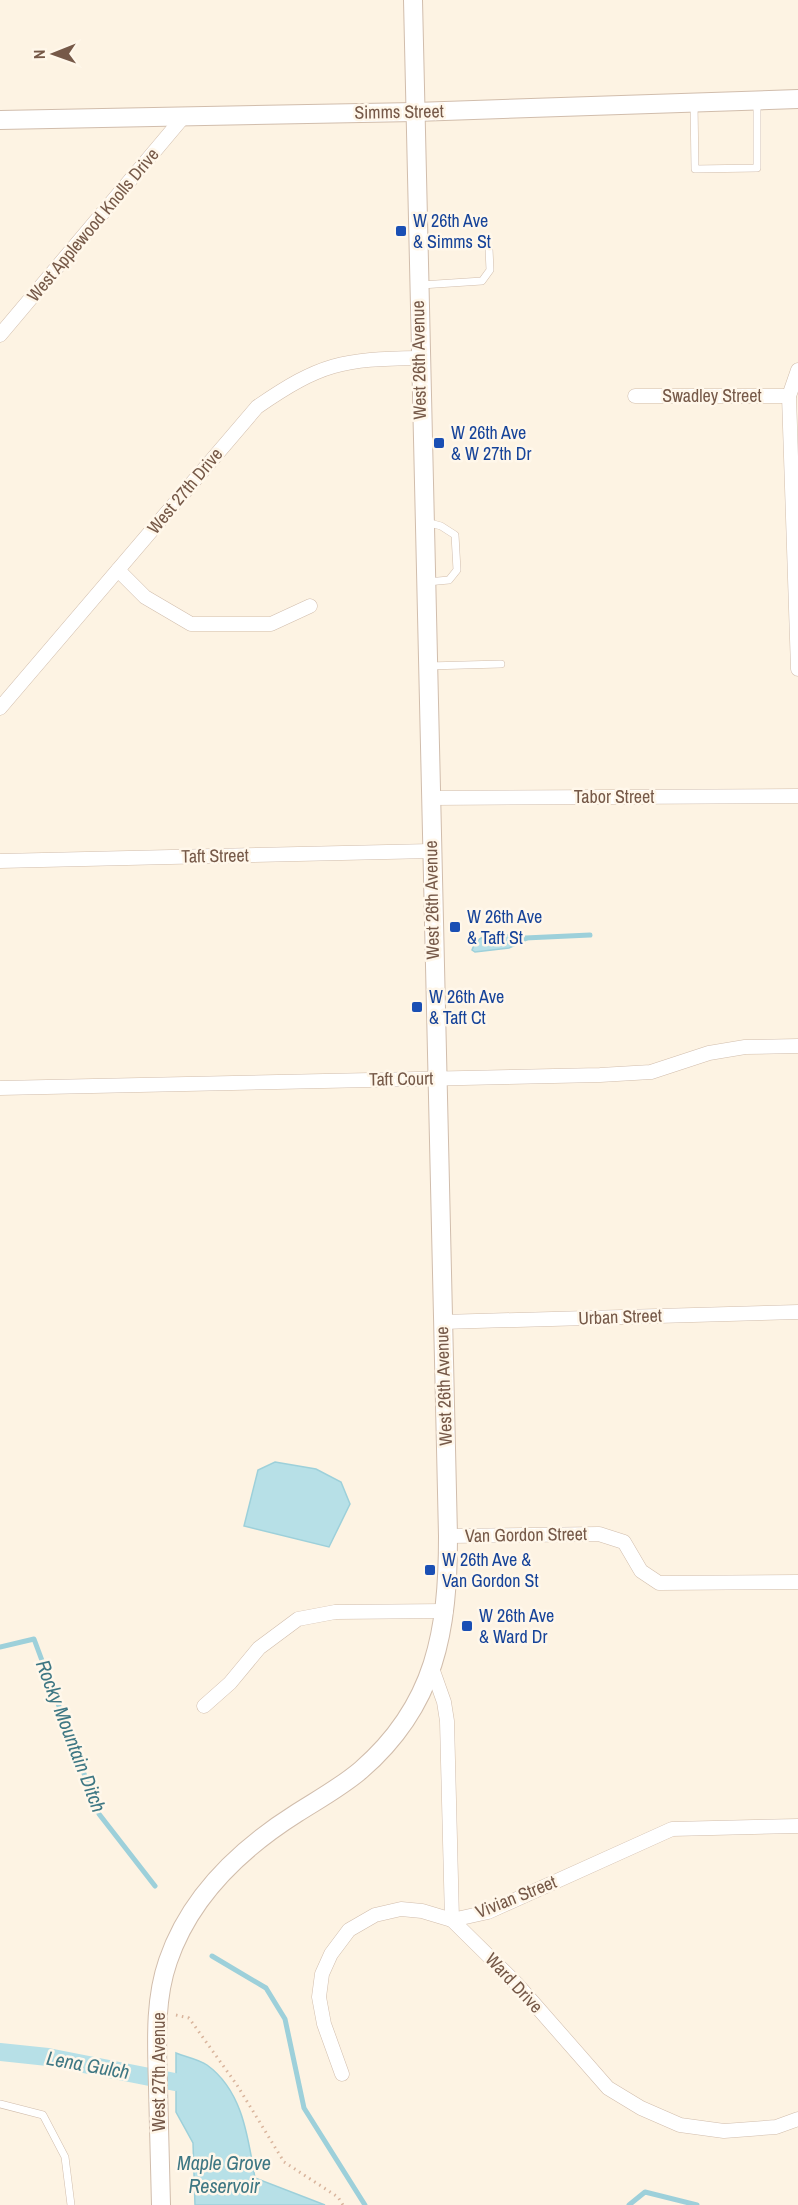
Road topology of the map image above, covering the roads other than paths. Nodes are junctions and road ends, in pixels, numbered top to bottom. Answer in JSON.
{"nodes":[{"id":1,"x":413,"y":0,"type":"edge"},
{"id":2,"x":798,"y":99,"type":"edge"},
{"id":3,"x":757,"y":101,"type":"junction"},
{"id":4,"x":694,"y":103,"type":"junction"},
{"id":5,"x":415,"y":112,"type":"junction"},
{"id":6,"x":185,"y":115,"type":"junction"},
{"id":7,"x":0,"y":120,"type":"edge"},
{"id":8,"x":489,"y":249,"type":"dead end"},
{"id":9,"x":418,"y":285,"type":"junction"},
{"id":10,"x":0,"y":335,"type":"edge"},
{"id":11,"x":419,"y":358,"type":"junction"},
{"id":12,"x":798,"y":370,"type":"edge"},
{"id":13,"x":636,"y":396,"type":"dead end"},
{"id":14,"x":789,"y":396,"type":"junction"},
{"id":15,"x":423,"y":521,"type":"junction"},
{"id":16,"x":118,"y":570,"type":"junction"},
{"id":17,"x":425,"y":582,"type":"junction"},
{"id":18,"x":310,"y":606,"type":"dead end"},
{"id":19,"x":501,"y":664,"type":"dead end"},
{"id":20,"x":427,"y":666,"type":"junction"},
{"id":21,"x":798,"y":669,"type":"edge"},
{"id":22,"x":0,"y":708,"type":"edge"},
{"id":23,"x":798,"y":796,"type":"edge"},
{"id":24,"x":430,"y":798,"type":"junction"},
{"id":25,"x":431,"y":851,"type":"junction"},
{"id":26,"x":0,"y":861,"type":"edge"},
{"id":27,"x":798,"y":1046,"type":"edge"},
{"id":28,"x":437,"y":1078,"type":"junction"},
{"id":29,"x":0,"y":1088,"type":"edge"},
{"id":30,"x":798,"y":1312,"type":"edge"},
{"id":31,"x":442,"y":1322,"type":"junction"},
{"id":32,"x":448,"y":1536,"type":"junction"},
{"id":33,"x":798,"y":1582,"type":"edge"},
{"id":34,"x":446,"y":1611,"type":"junction"},
{"id":35,"x":432,"y":1668,"type":"junction"},
{"id":36,"x":204,"y":1706,"type":"dead end"},
{"id":37,"x":298,"y":1812,"type":"joint"},
{"id":38,"x":798,"y":1826,"type":"edge"},
{"id":39,"x":452,"y":1920,"type":"junction"},
{"id":40,"x":342,"y":2074,"type":"dead end"},
{"id":41,"x":0,"y":2104,"type":"edge"},
{"id":42,"x":798,"y":2119,"type":"edge"},
{"id":43,"x":71,"y":2205,"type":"edge"},
{"id":44,"x":161,"y":2205,"type":"edge"}],
"edges":[{"from":1,"to":5,"type":"street","name":"West 26th Avenue"},
{"from":2,"to":3,"type":"street","name":"Simms Street"},
{"from":3,"to":4,"type":"street","name":"Simms Street"},
{"from":3,"to":4,"type":"lane"},
{"from":4,"to":5,"type":"street","name":"Simms Street"},
{"from":5,"to":6,"type":"street","name":"Simms Street"},
{"from":5,"to":9,"type":"street","name":"West 26th Avenue"},
{"from":6,"to":7,"type":"street","name":"Simms Street"},
{"from":6,"to":10,"type":"street","name":"West Applewood Knolls Drive"},
{"from":8,"to":9,"type":"lane"},
{"from":9,"to":11,"type":"street","name":"West 26th Avenue"},
{"from":11,"to":15,"type":"street","name":"West 26th Avenue"},
{"from":11,"to":16,"type":"street","name":"West 27th Drive"},
{"from":12,"to":14,"type":"street"},
{"from":13,"to":14,"type":"street","name":"Swadley Street"},
{"from":14,"to":21,"type":"street"},
{"from":15,"to":17,"type":"street","name":"West 26th Avenue"},
{"from":15,"to":17,"type":"lane"},
{"from":16,"to":18,"type":"street"},
{"from":16,"to":22,"type":"street","name":"West 27th Drive"},
{"from":17,"to":20,"type":"street","name":"West 26th Avenue"},
{"from":19,"to":20,"type":"lane"},
{"from":20,"to":24,"type":"street","name":"West 26th Avenue"},
{"from":23,"to":24,"type":"street","name":"Tabor Street"},
{"from":24,"to":25,"type":"street","name":"West 26th Avenue"},
{"from":25,"to":26,"type":"street","name":"Taft Street"},
{"from":25,"to":28,"type":"street","name":"West 26th Avenue"},
{"from":27,"to":28,"type":"street","name":"Taft Court"},
{"from":28,"to":29,"type":"street","name":"Taft Court"},
{"from":28,"to":31,"type":"street","name":"West 26th Avenue"},
{"from":30,"to":31,"type":"street","name":"Urban Street"},
{"from":31,"to":32,"type":"street","name":"West 26th Avenue"},
{"from":32,"to":33,"type":"street","name":"Van Gordon Street"},
{"from":32,"to":34,"type":"street","name":"West 26th Avenue"},
{"from":34,"to":35,"type":"street","name":"West 26th Avenue"},
{"from":34,"to":36,"type":"street"},
{"from":35,"to":37,"type":"street","name":"West 26th Avenue"},
{"from":35,"to":39,"type":"street"},
{"from":37,"to":44,"type":"street","name":"West 27th Avenue"},
{"from":38,"to":39,"type":"street","name":"Vivian Street"},
{"from":39,"to":40,"type":"street","name":"Vivian Street"},
{"from":39,"to":42,"type":"street","name":"Ward Drive"},
{"from":41,"to":43,"type":"lane"}]}
